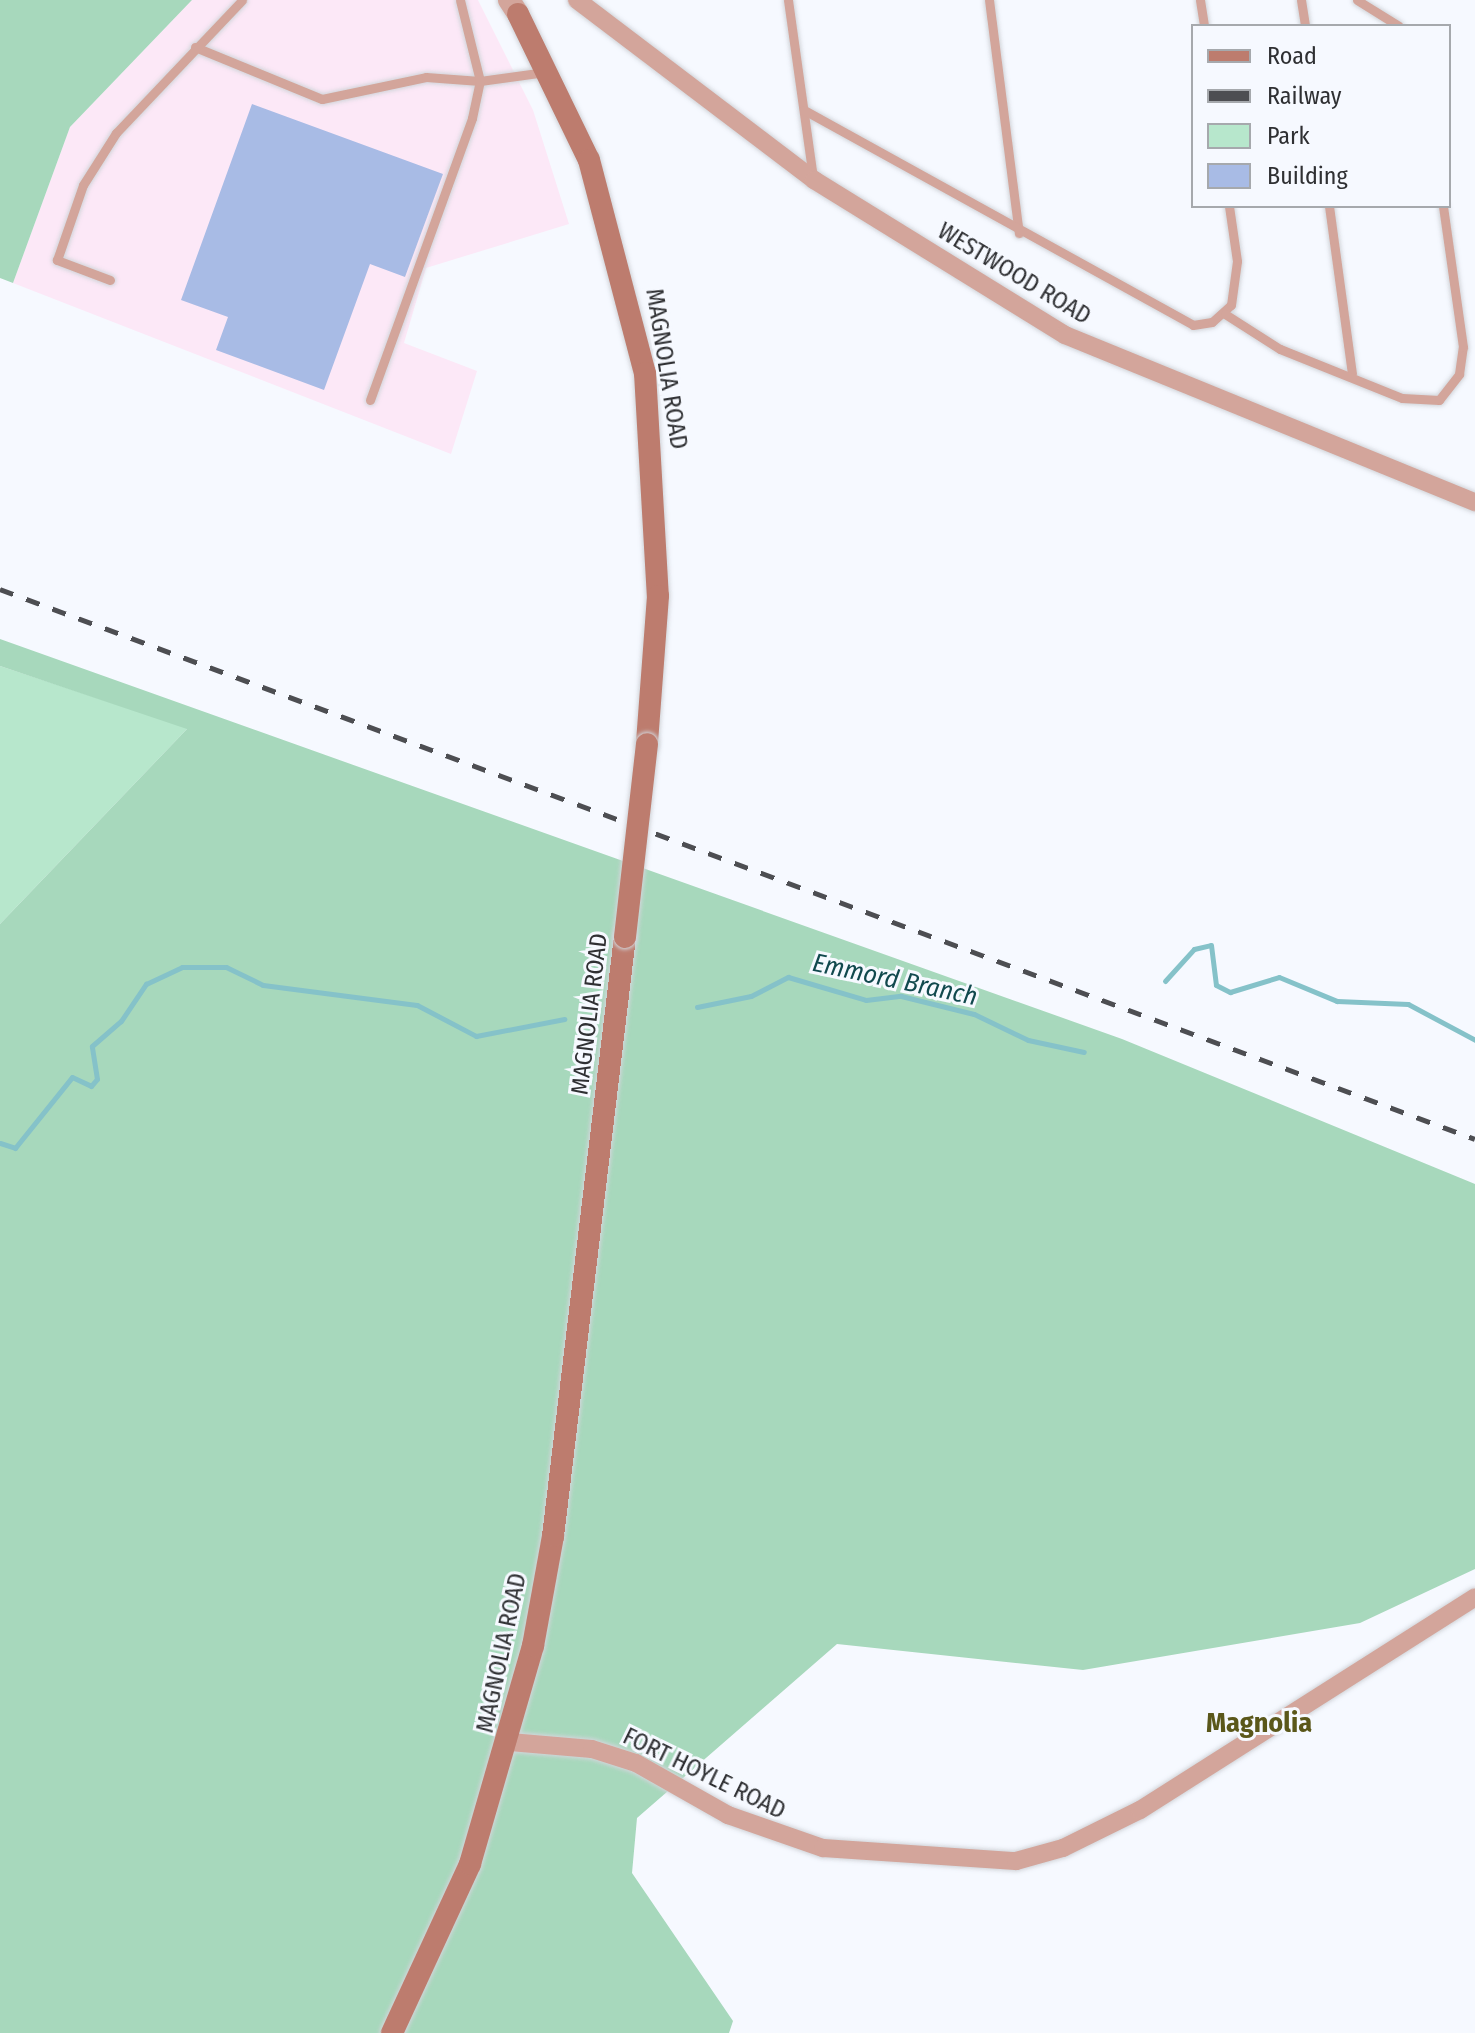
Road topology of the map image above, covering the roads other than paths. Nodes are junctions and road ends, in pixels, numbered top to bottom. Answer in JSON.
{"nodes":[{"id":1,"x":242,"y":0,"type":"edge"},
{"id":2,"x":460,"y":0,"type":"edge"},
{"id":3,"x":577,"y":0,"type":"edge"},
{"id":4,"x":788,"y":0,"type":"edge"},
{"id":5,"x":989,"y":0,"type":"edge"},
{"id":6,"x":1200,"y":0,"type":"edge"},
{"id":7,"x":1301,"y":0,"type":"edge"},
{"id":8,"x":1357,"y":0,"type":"edge"},
{"id":9,"x":513,"y":7,"type":"edge"},
{"id":10,"x":1204,"y":24,"type":"edge"},
{"id":11,"x":1305,"y":24,"type":"edge"},
{"id":12,"x":1396,"y":24,"type":"edge"},
{"id":13,"x":195,"y":47,"type":"junction"},
{"id":14,"x":549,"y":71,"type":"junction"},
{"id":15,"x":480,"y":81,"type":"junction"},
{"id":16,"x":804,"y":110,"type":"junction"},
{"id":17,"x":814,"y":180,"type":"junction"},
{"id":18,"x":1229,"y":208,"type":"edge"},
{"id":19,"x":1329,"y":208,"type":"edge"},
{"id":20,"x":1443,"y":208,"type":"edge"},
{"id":21,"x":1019,"y":233,"type":"junction"},
{"id":22,"x":110,"y":280,"type":"dead end"},
{"id":23,"x":1225,"y":314,"type":"junction"},
{"id":24,"x":1352,"y":373,"type":"junction"},
{"id":25,"x":370,"y":400,"type":"dead end"},
{"id":26,"x":1475,"y":502,"type":"edge"},
{"id":27,"x":1475,"y":1597,"type":"edge"},
{"id":28,"x":510,"y":1742,"type":"junction"},
{"id":29,"x":392,"y":2033,"type":"edge"}],
"edges":[{"from":1,"to":13,"type":"lane"},
{"from":2,"to":15,"type":"lane"},
{"from":3,"to":17,"type":"street","name":"WESTWOOD ROAD"},
{"from":4,"to":16,"type":"lane"},
{"from":5,"to":21,"type":"lane"},
{"from":6,"to":10,"type":"lane"},
{"from":7,"to":11,"type":"lane"},
{"from":8,"to":12,"type":"lane"},
{"from":9,"to":14,"type":"main road","name":"MAGNOLIA ROAD"},
{"from":13,"to":15,"type":"lane"},
{"from":13,"to":22,"type":"lane"},
{"from":14,"to":15,"type":"lane"},
{"from":14,"to":28,"type":"main road","name":"MAGNOLIA ROAD","bridge":true},
{"from":15,"to":25,"type":"lane"},
{"from":16,"to":17,"type":"lane"},
{"from":16,"to":21,"type":"lane"},
{"from":17,"to":26,"type":"street","name":"WESTWOOD ROAD"},
{"from":18,"to":23,"type":"lane"},
{"from":19,"to":24,"type":"lane"},
{"from":20,"to":24,"type":"lane"},
{"from":21,"to":23,"type":"lane"},
{"from":23,"to":24,"type":"lane"},
{"from":27,"to":28,"type":"street","name":"FORT HOYLE ROAD"},
{"from":28,"to":29,"type":"main road","name":"MAGNOLIA ROAD"}]}
